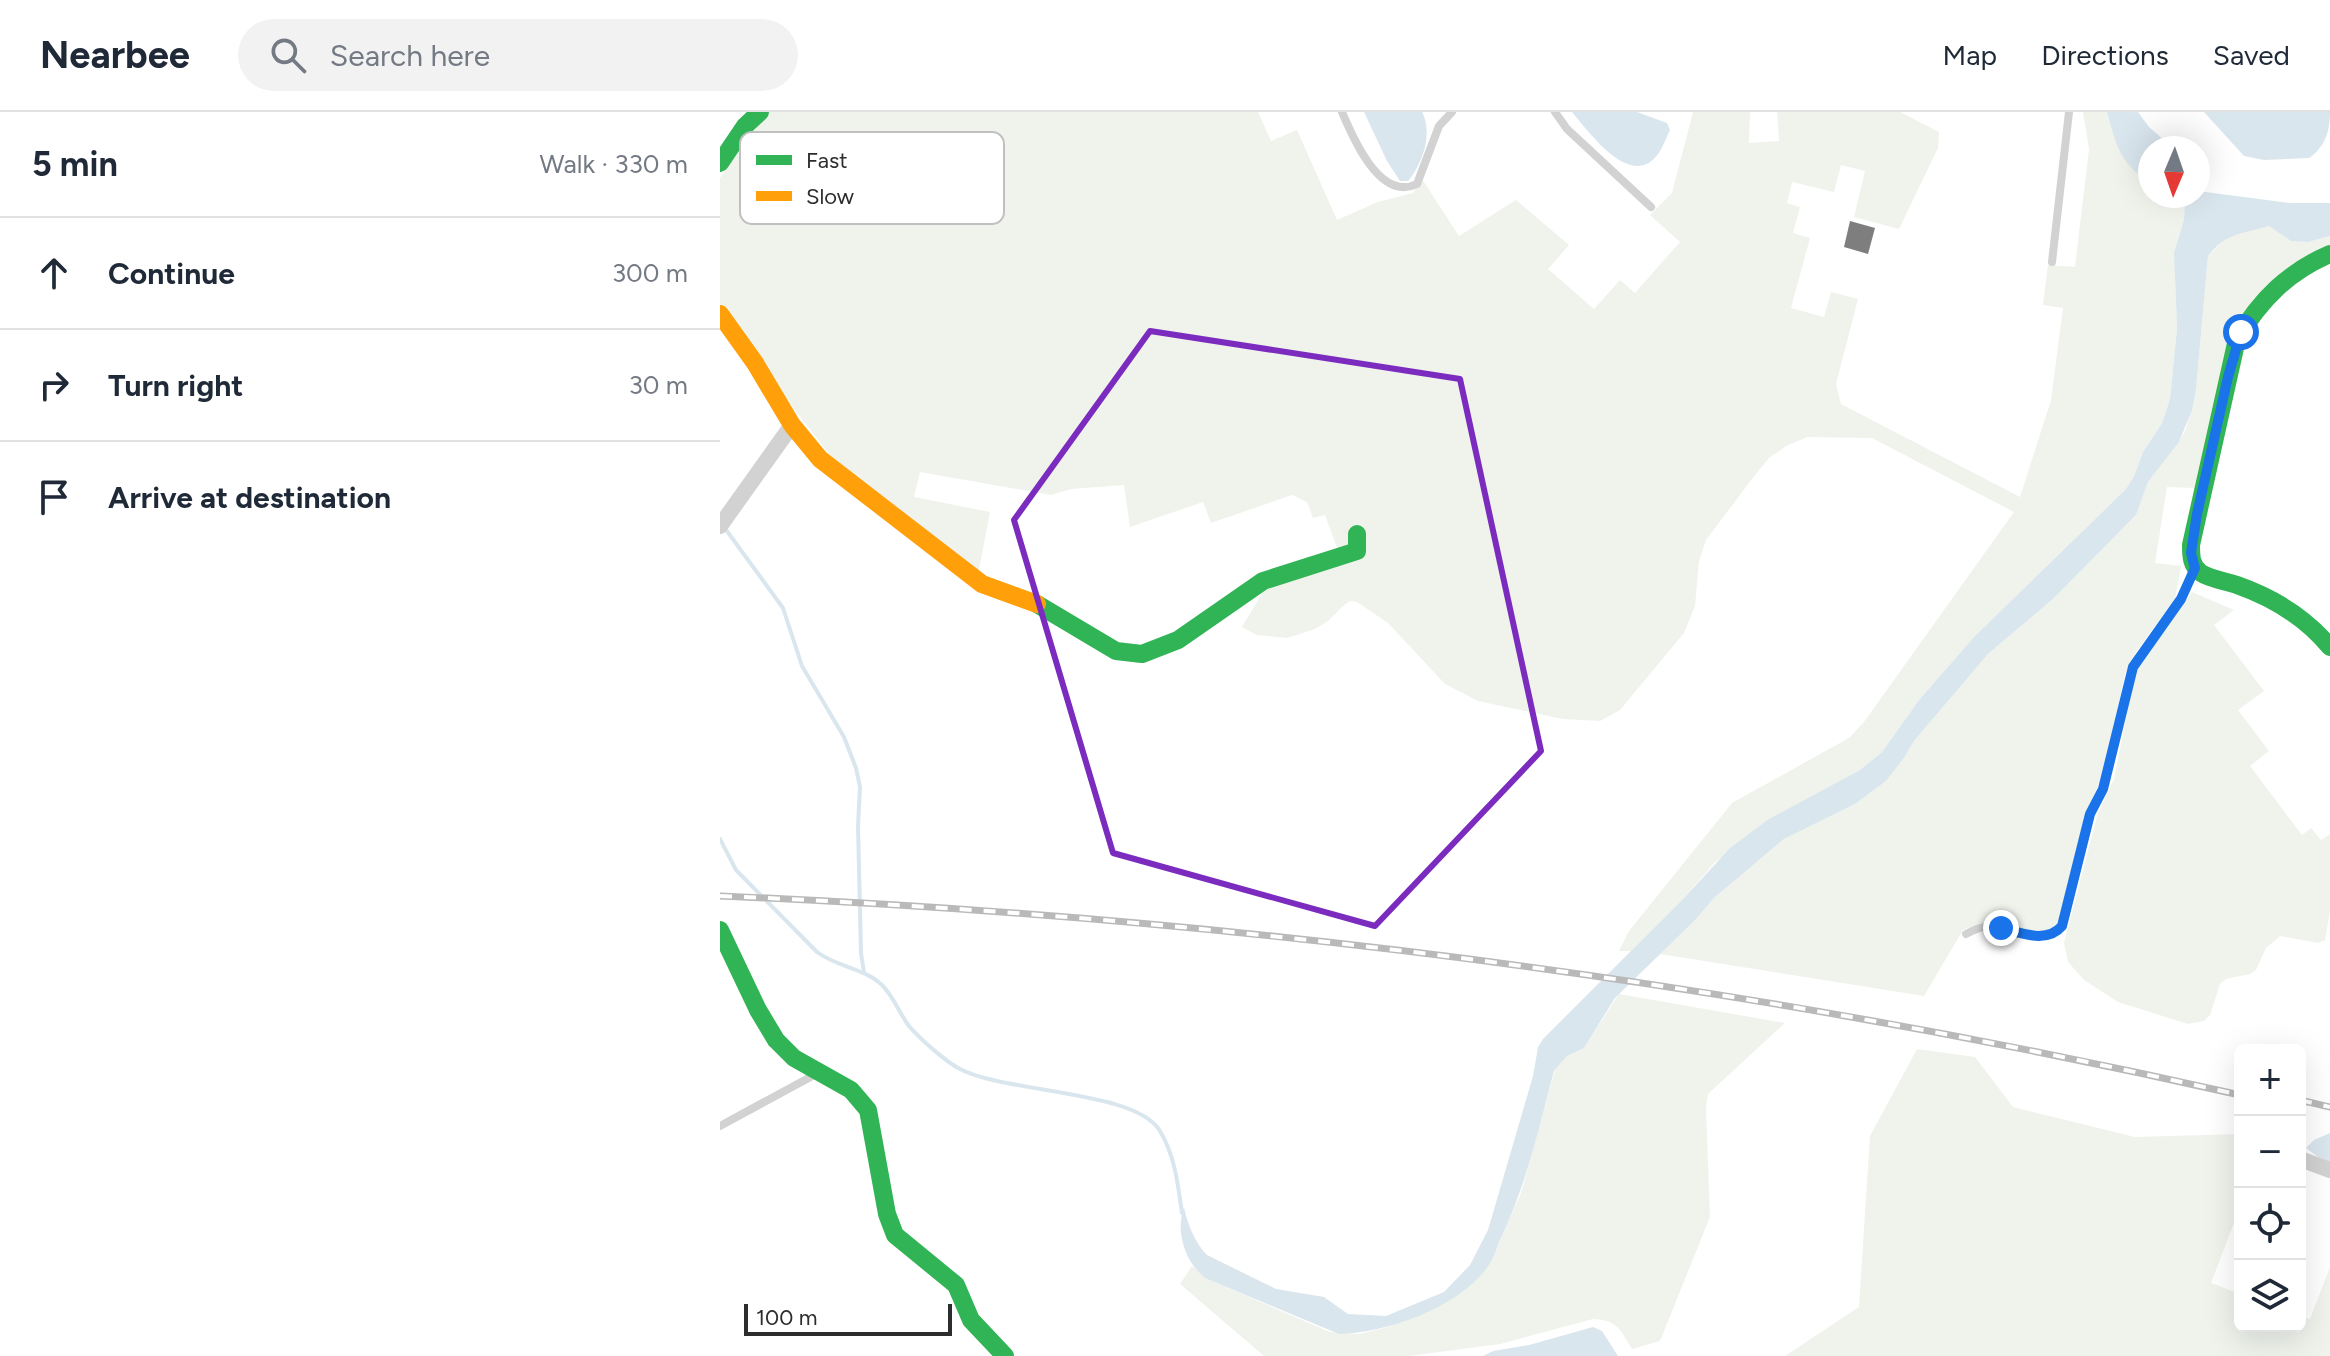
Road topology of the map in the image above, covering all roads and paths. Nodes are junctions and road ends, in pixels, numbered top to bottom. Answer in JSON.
{"nodes":[{"id":1,"x":760,"y":112,"type":"edge"},
{"id":2,"x":1342,"y":112,"type":"edge"},
{"id":3,"x":1452,"y":112,"type":"edge"},
{"id":4,"x":1555,"y":112,"type":"edge"},
{"id":5,"x":2069,"y":112,"type":"edge"},
{"id":6,"x":741,"y":132,"type":"edge"},
{"id":7,"x":740,"y":133,"type":"edge"},
{"id":8,"x":720,"y":163,"type":"edge"},
{"id":9,"x":1651,"y":207,"type":"dead end"},
{"id":10,"x":2330,"y":254,"type":"edge"},
{"id":11,"x":2052,"y":262,"type":"dead end"},
{"id":12,"x":720,"y":314,"type":"edge"},
{"id":13,"x":792,"y":425,"type":"junction"},
{"id":14,"x":720,"y":526,"type":"edge"},
{"id":15,"x":1357,"y":534,"type":"dead end"},
{"id":16,"x":2195,"y":568,"type":"junction"},
{"id":17,"x":2330,"y":647,"type":"edge"},
{"id":18,"x":720,"y":930,"type":"edge"},
{"id":19,"x":1966,"y":934,"type":"dead end"},
{"id":20,"x":820,"y":1071,"type":"junction"},
{"id":21,"x":720,"y":1126,"type":"edge"},
{"id":22,"x":2306,"y":1161,"type":"edge"},
{"id":23,"x":2330,"y":1170,"type":"edge"},
{"id":24,"x":1005,"y":1356,"type":"edge"}],
"edges":[{"from":1,"to":6,"type":"street"},
{"from":2,"to":3,"type":"lane"},
{"from":4,"to":9,"type":"lane"},
{"from":5,"to":11,"type":"lane"},
{"from":7,"to":8,"type":"street"},
{"from":10,"to":16,"type":"street"},
{"from":12,"to":13,"type":"street"},
{"from":13,"to":14,"type":"street"},
{"from":13,"to":15,"type":"street"},
{"from":16,"to":17,"type":"street"},
{"from":16,"to":19,"type":"lane"},
{"from":18,"to":20,"type":"street"},
{"from":20,"to":21,"type":"lane"},
{"from":20,"to":24,"type":"street"},
{"from":22,"to":23,"type":"street"}]}
